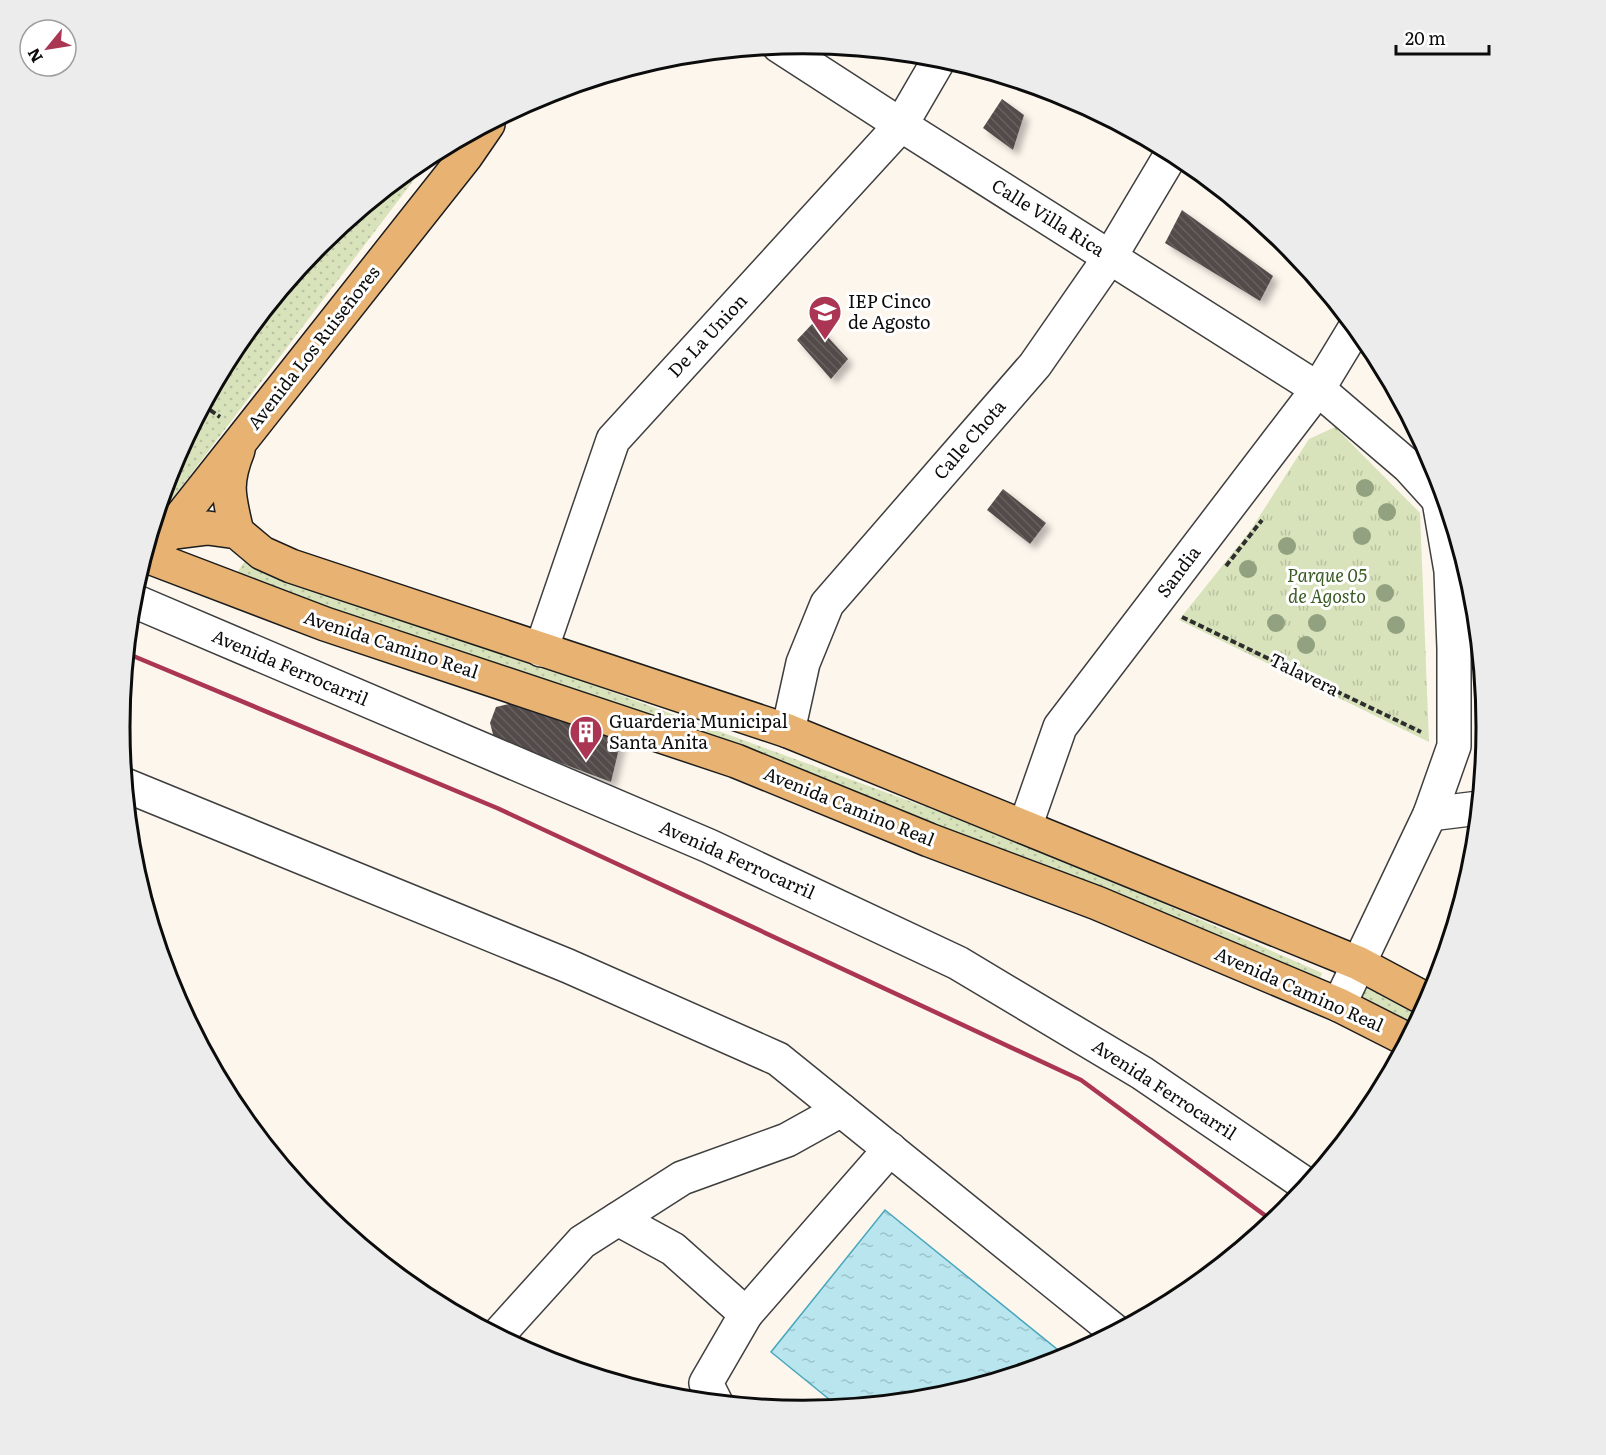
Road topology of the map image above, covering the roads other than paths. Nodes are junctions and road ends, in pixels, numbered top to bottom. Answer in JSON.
{"nodes":[{"id":1,"x":792,"y":54,"type":"edge"},
{"id":2,"x":935,"y":67,"type":"edge"},
{"id":3,"x":901,"y":125,"type":"junction"},
{"id":4,"x":479,"y":137,"type":"edge"},
{"id":5,"x":1167,"y":161,"type":"edge"},
{"id":6,"x":1110,"y":257,"type":"junction"},
{"id":7,"x":1350,"y":336,"type":"edge"},
{"id":8,"x":1318,"y":389,"type":"junction"},
{"id":9,"x":242,"y":438,"type":"junction"},
{"id":10,"x":1435,"y":496,"type":"edge"},
{"id":11,"x":1446,"y":529,"type":"edge"},
{"id":12,"x":237,"y":532,"type":"junction"},
{"id":13,"x":154,"y":546,"type":"edge"},
{"id":14,"x":153,"y":550,"type":"edge"},
{"id":15,"x":152,"y":552,"type":"edge"},
{"id":16,"x":141,"y":604,"type":"edge"},
{"id":17,"x":541,"y":650,"type":"junction"},
{"id":18,"x":788,"y":731,"type":"junction"},
{"id":19,"x":132,"y":788,"type":"edge"},
{"id":20,"x":1472,"y":809,"type":"edge"},
{"id":21,"x":1430,"y":814,"type":"junction"},
{"id":22,"x":1025,"y":827,"type":"junction"},
{"id":23,"x":1358,"y":963,"type":"junction"},
{"id":24,"x":1420,"y":996,"type":"edge"},
{"id":25,"x":1339,"y":1005,"type":"junction"},
{"id":26,"x":1401,"y":1036,"type":"edge"},
{"id":27,"x":841,"y":1110,"type":"junction"},
{"id":28,"x":890,"y":1149,"type":"junction"},
{"id":29,"x":1301,"y":1181,"type":"edge"},
{"id":30,"x":618,"y":1219,"type":"junction"},
{"id":31,"x":746,"y":1314,"type":"junction"},
{"id":32,"x":1110,"y":1327,"type":"edge"},
{"id":33,"x":502,"y":1330,"type":"edge"},
{"id":34,"x":712,"y":1394,"type":"edge"}],
"edges":[{"from":1,"to":3,"type":"street","name":"Calle Villa Rica"},
{"from":2,"to":3,"type":"street","name":"De La Union"},
{"from":3,"to":6,"type":"street","name":"Calle Villa Rica"},
{"from":3,"to":17,"type":"street","name":"De La Union"},
{"from":4,"to":9,"type":"main road","name":"Avenida Los Ruiseñores"},
{"from":5,"to":6,"type":"street","name":"Calle Chota"},
{"from":6,"to":8,"type":"street","name":"Calle Villa Rica"},
{"from":6,"to":18,"type":"street","name":"Calle Chota"},
{"from":7,"to":8,"type":"street","name":"Sandia"},
{"from":8,"to":10,"type":"street","name":"Calle Villa Rica"},
{"from":8,"to":22,"type":"street","name":"Sandia"},
{"from":9,"to":12,"type":"main road"},
{"from":9,"to":13,"type":"main road","name":"Avenida Los Ruiseñores"},
{"from":11,"to":21,"type":"street"},
{"from":12,"to":14,"type":"main road"},
{"from":12,"to":17,"type":"main road"},
{"from":15,"to":25,"type":"main road","name":"Avenida Camino Real"},
{"from":16,"to":29,"type":"street","name":"Avenida Ferrocarril"},
{"from":17,"to":18,"type":"main road"},
{"from":18,"to":22,"type":"main road"},
{"from":19,"to":27,"type":"street"},
{"from":20,"to":21,"type":"street"},
{"from":21,"to":23,"type":"street"},
{"from":22,"to":23,"type":"main road"},
{"from":23,"to":24,"type":"main road"},
{"from":23,"to":25,"type":"street"},
{"from":25,"to":26,"type":"main road","name":"Avenida Camino Real"},
{"from":27,"to":28,"type":"street"},
{"from":27,"to":30,"type":"street"},
{"from":28,"to":31,"type":"street"},
{"from":28,"to":32,"type":"street"},
{"from":30,"to":31,"type":"street"},
{"from":30,"to":33,"type":"street"},
{"from":31,"to":34,"type":"street"}]}
